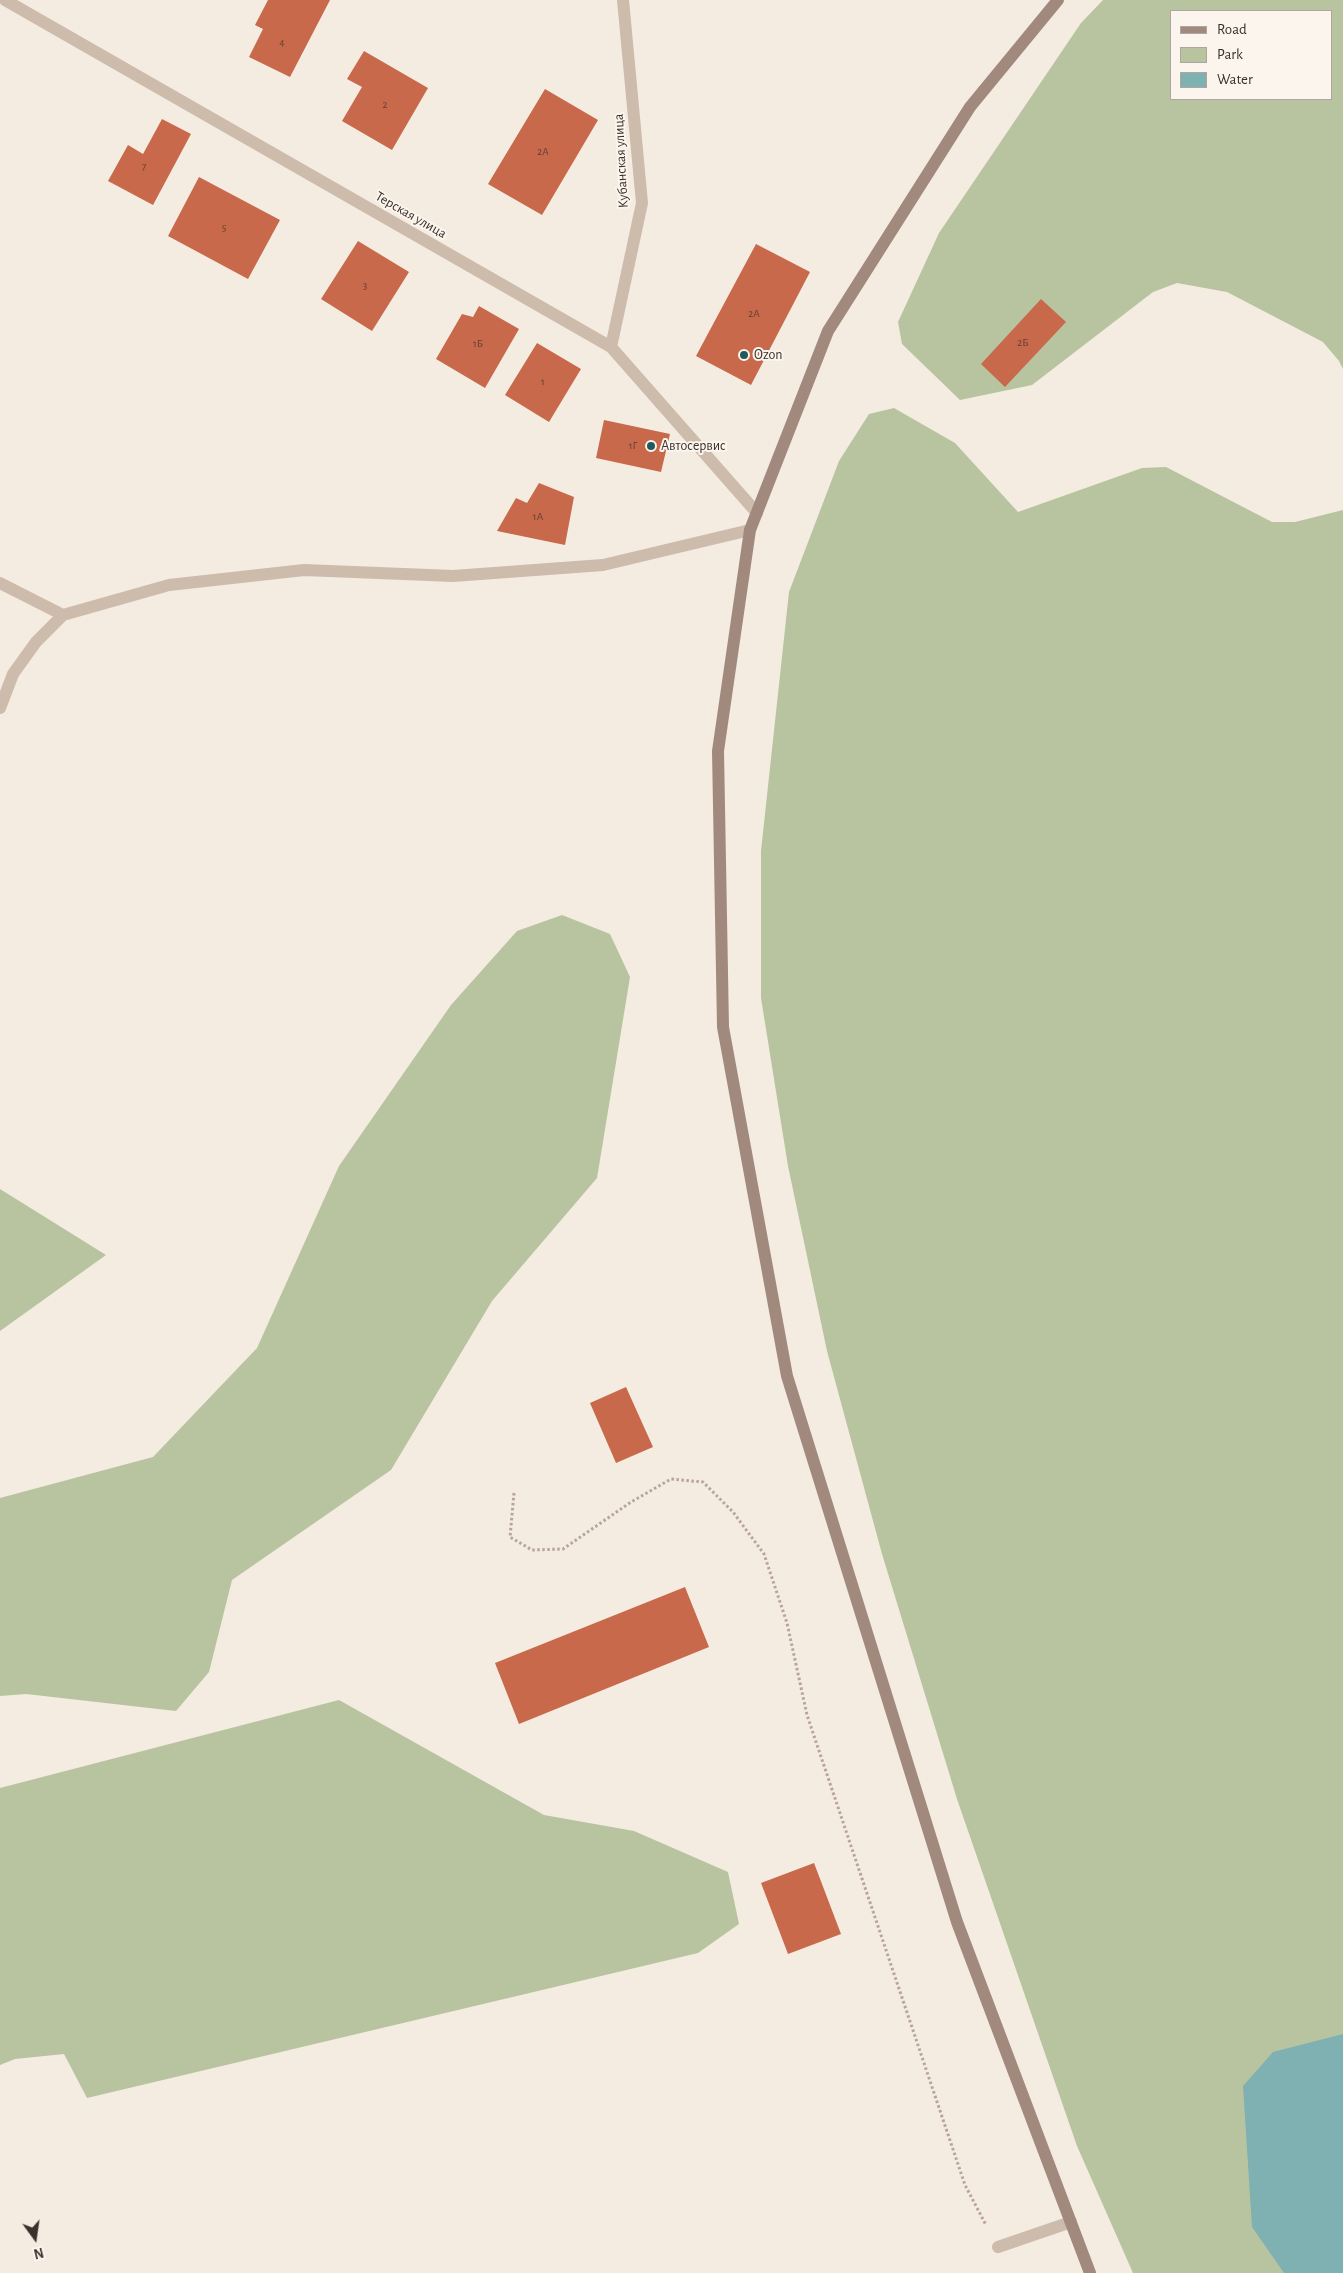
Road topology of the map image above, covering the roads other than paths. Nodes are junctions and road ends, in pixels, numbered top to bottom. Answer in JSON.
{"nodes":[{"id":1,"x":5,"y":0,"type":"edge"},
{"id":2,"x":624,"y":0,"type":"edge"},
{"id":3,"x":1058,"y":0,"type":"edge"},
{"id":4,"x":611,"y":347,"type":"junction"},
{"id":5,"x":757,"y":513,"type":"junction"},
{"id":6,"x":750,"y":530,"type":"junction"},
{"id":7,"x":0,"y":583,"type":"edge"},
{"id":8,"x":63,"y":615,"type":"junction"},
{"id":9,"x":0,"y":708,"type":"edge"},
{"id":10,"x":1071,"y":2222,"type":"junction"},
{"id":11,"x":998,"y":2247,"type":"road end"},
{"id":12,"x":1090,"y":2273,"type":"edge"}],
"edges":[{"from":1,"to":4,"type":"street","name":"Терская улица"},
{"from":2,"to":4,"type":"street","name":"Кубанская улица"},
{"from":3,"to":5,"type":"street"},
{"from":4,"to":5,"type":"street","name":"Терская улица"},
{"from":5,"to":6,"type":"street"},
{"from":6,"to":8,"type":"street"},
{"from":6,"to":10,"type":"street"},
{"from":7,"to":8,"type":"street"},
{"from":8,"to":9,"type":"street"},
{"from":10,"to":11,"type":"street"},
{"from":10,"to":12,"type":"street"}]}
